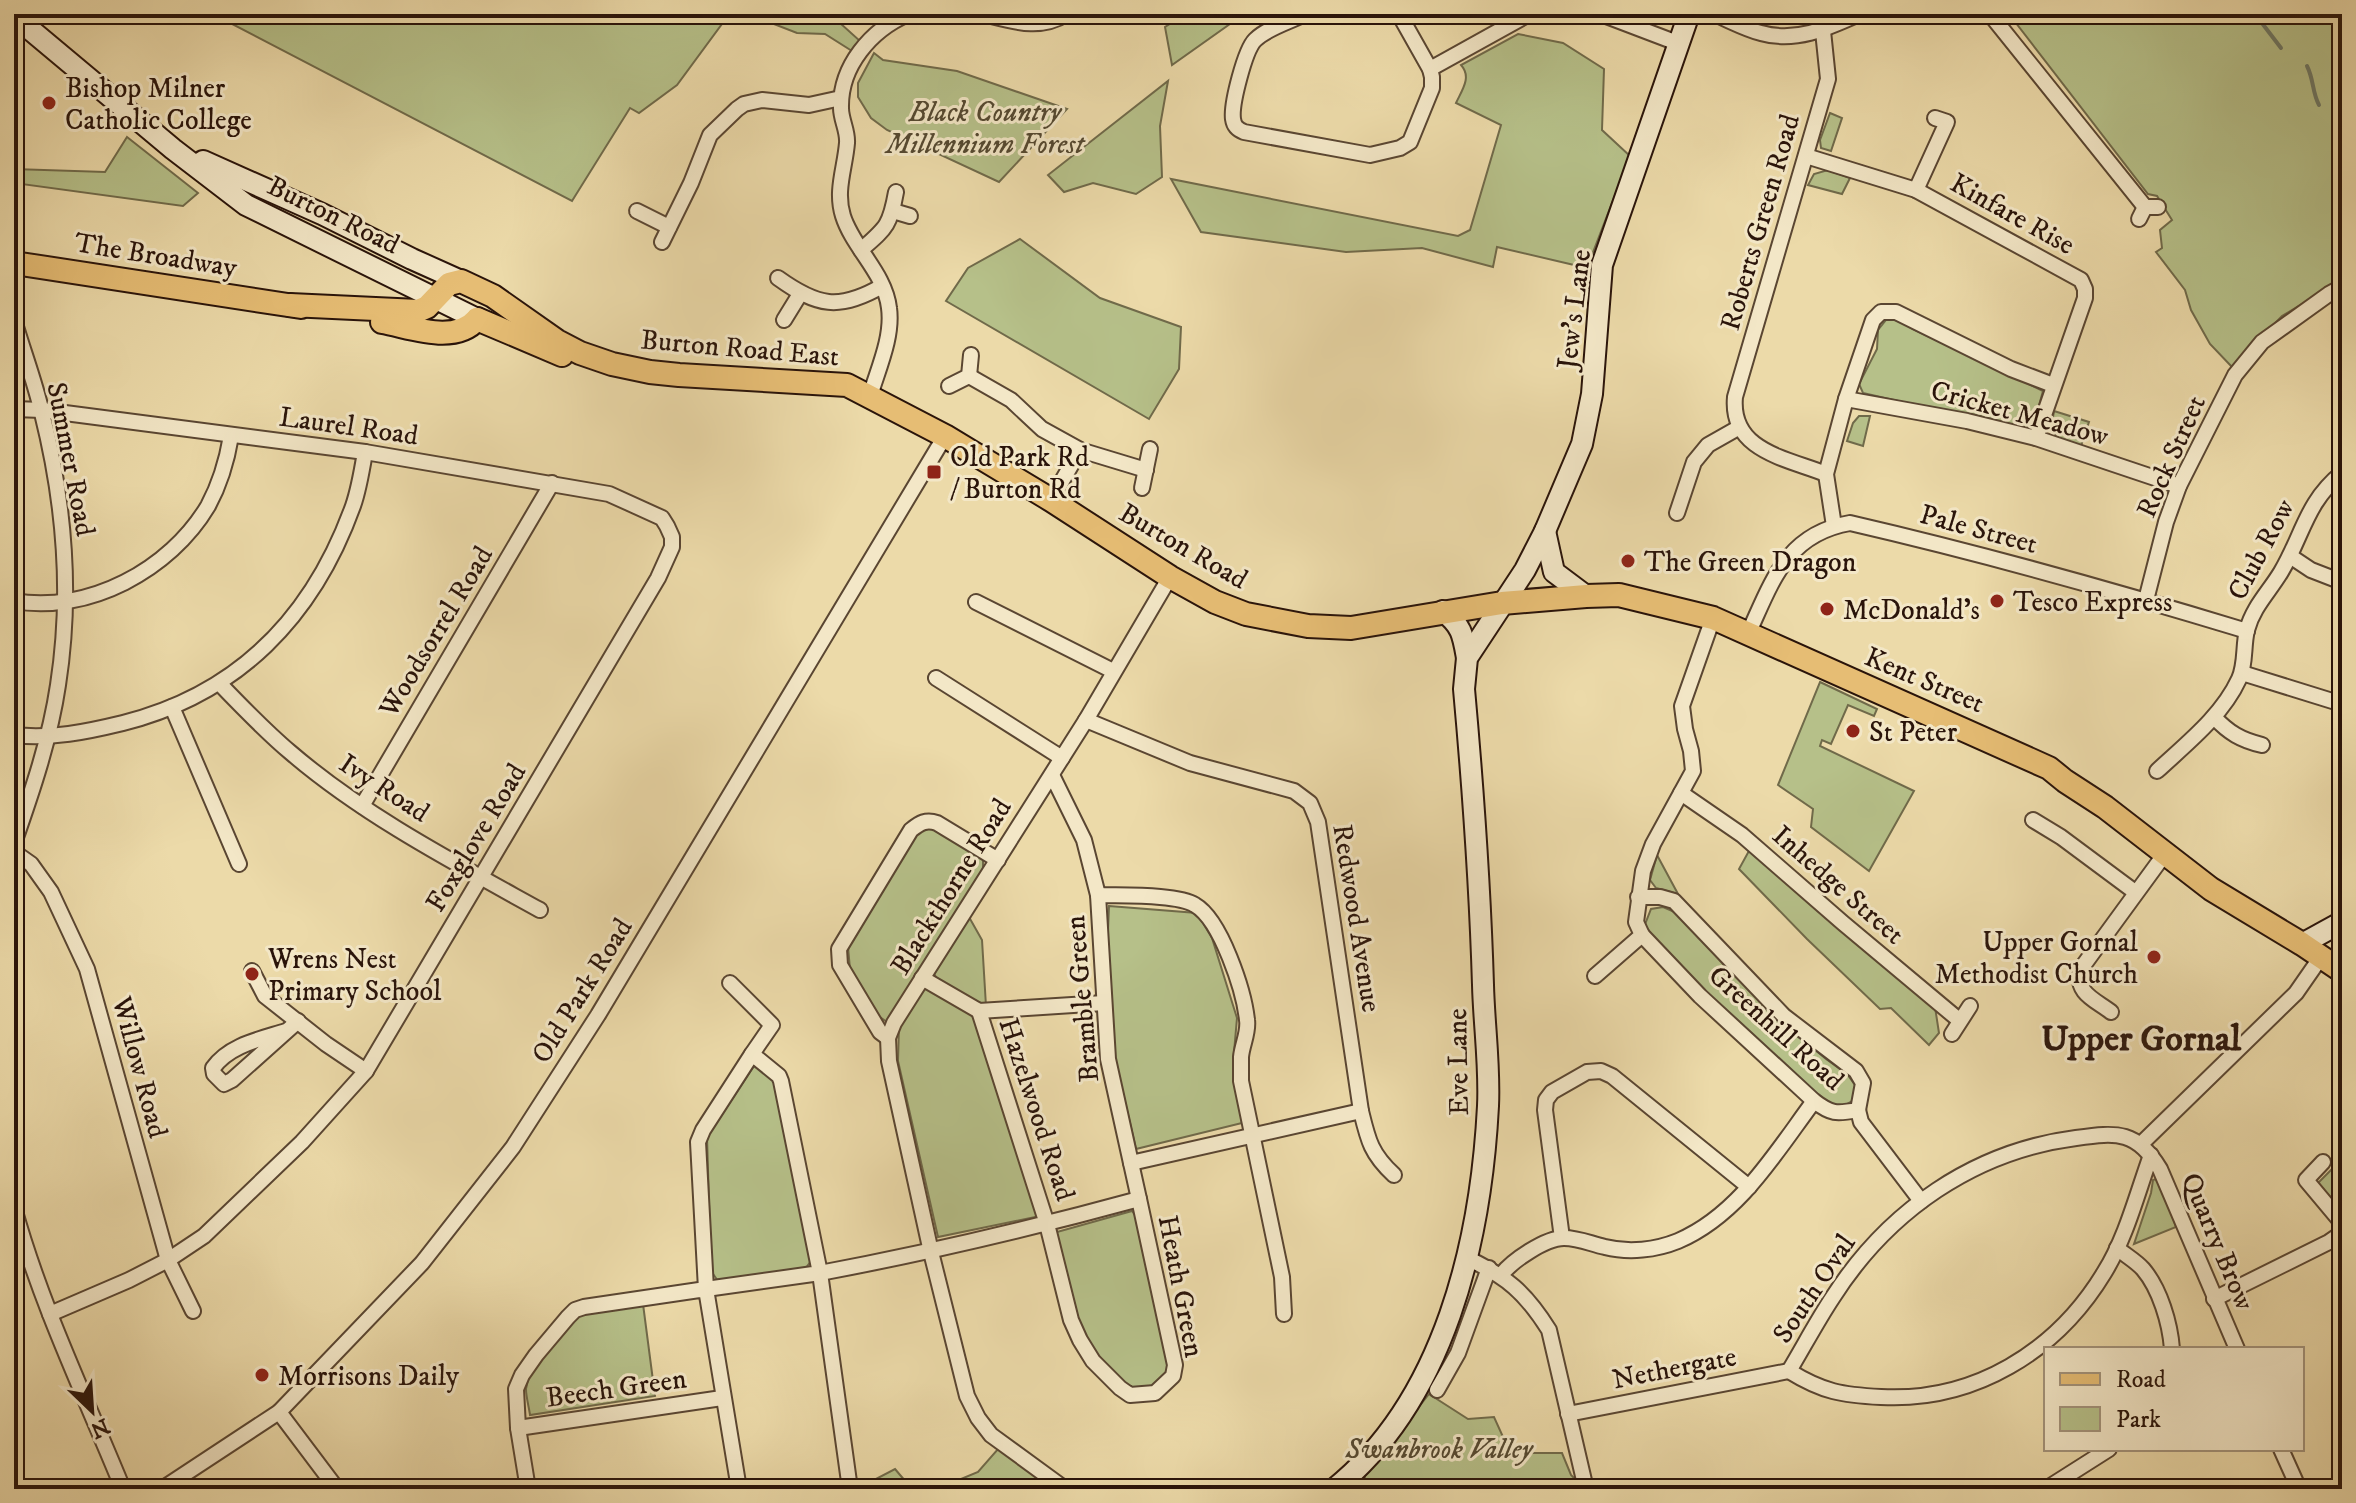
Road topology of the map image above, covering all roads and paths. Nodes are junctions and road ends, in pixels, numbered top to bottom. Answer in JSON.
{"nodes":[{"id":1,"x":908,"y":14,"type":"edge"},
{"id":2,"x":983,"y":14,"type":"edge"},
{"id":3,"x":1066,"y":14,"type":"edge"},
{"id":4,"x":1305,"y":14,"type":"edge"},
{"id":5,"x":1399,"y":14,"type":"edge"},
{"id":6,"x":1529,"y":14,"type":"edge"},
{"id":7,"x":1601,"y":14,"type":"edge"},
{"id":8,"x":1689,"y":14,"type":"edge"},
{"id":9,"x":1714,"y":14,"type":"edge"},
{"id":10,"x":1859,"y":14,"type":"edge"},
{"id":11,"x":1990,"y":14,"type":"edge"},
{"id":12,"x":14,"y":16,"type":"edge"},
{"id":13,"x":889,"y":18,"type":"edge"},
{"id":14,"x":1823,"y":31,"type":"junction"},
{"id":15,"x":1680,"y":44,"type":"junction"},
{"id":16,"x":1430,"y":69,"type":"junction"},
{"id":17,"x":841,"y":98,"type":"junction"},
{"id":18,"x":1935,"y":118,"type":"dead end"},
{"id":19,"x":173,"y":149,"type":"junction"},
{"id":20,"x":1806,"y":156,"type":"junction"},
{"id":21,"x":1916,"y":190,"type":"junction"},
{"id":22,"x":896,"y":192,"type":"dead end"},
{"id":23,"x":637,"y":211,"type":"dead end"},
{"id":24,"x":893,"y":211,"type":"junction"},
{"id":25,"x":2147,"y":211,"type":"dead end"},
{"id":26,"x":910,"y":216,"type":"dead end"},
{"id":27,"x":346,"y":225,"type":"junction"},
{"id":28,"x":669,"y":227,"type":"junction"},
{"id":29,"x":662,"y":242,"type":"dead end"},
{"id":30,"x":861,"y":250,"type":"junction"},
{"id":31,"x":14,"y":263,"type":"edge"},
{"id":32,"x":778,"y":278,"type":"dead end"},
{"id":33,"x":402,"y":281,"type":"junction"},
{"id":34,"x":468,"y":285,"type":"junction"},
{"id":35,"x":882,"y":286,"type":"junction"},
{"id":36,"x":2342,"y":287,"type":"edge"},
{"id":37,"x":800,"y":294,"type":"junction"},
{"id":38,"x":436,"y":297,"type":"junction"},
{"id":39,"x":290,"y":305,"type":"junction"},
{"id":40,"x":477,"y":319,"type":"junction"},
{"id":41,"x":14,"y":320,"type":"edge"},
{"id":42,"x":784,"y":320,"type":"dead end"},
{"id":43,"x":971,"y":355,"type":"dead end"},
{"id":44,"x":969,"y":376,"type":"junction"},
{"id":45,"x":2053,"y":385,"type":"junction"},
{"id":46,"x":949,"y":386,"type":"dead end"},
{"id":47,"x":870,"y":396,"type":"junction"},
{"id":48,"x":1846,"y":399,"type":"junction"},
{"id":49,"x":14,"y":409,"type":"edge"},
{"id":50,"x":42,"y":410,"type":"junction"},
{"id":51,"x":1738,"y":428,"type":"junction"},
{"id":52,"x":231,"y":436,"type":"junction"},
{"id":53,"x":945,"y":436,"type":"junction"},
{"id":54,"x":2036,"y":438,"type":"junction"},
{"id":55,"x":1150,"y":449,"type":"dead end"},
{"id":56,"x":1080,"y":450,"type":"junction"},
{"id":57,"x":365,"y":452,"type":"junction"},
{"id":58,"x":1146,"y":470,"type":"junction"},
{"id":59,"x":2342,"y":473,"type":"edge"},
{"id":60,"x":1826,"y":474,"type":"junction"},
{"id":61,"x":552,"y":483,"type":"junction"},
{"id":62,"x":2179,"y":486,"type":"junction"},
{"id":63,"x":1142,"y":488,"type":"dead end"},
{"id":64,"x":1051,"y":500,"type":"junction"},
{"id":65,"x":1677,"y":513,"type":"dead end"},
{"id":66,"x":667,"y":526,"type":"joint"},
{"id":67,"x":1834,"y":526,"type":"junction"},
{"id":68,"x":1545,"y":531,"type":"junction"},
{"id":69,"x":2290,"y":556,"type":"junction"},
{"id":70,"x":1170,"y":577,"type":"junction"},
{"id":71,"x":2342,"y":582,"type":"edge"},
{"id":72,"x":1586,"y":596,"type":"junction"},
{"id":73,"x":2146,"y":600,"type":"junction"},
{"id":74,"x":14,"y":601,"type":"edge"},
{"id":75,"x":64,"y":601,"type":"junction"},
{"id":76,"x":976,"y":602,"type":"dead end"},
{"id":77,"x":1502,"y":603,"type":"junction"},
{"id":78,"x":1443,"y":611,"type":"junction"},
{"id":79,"x":1713,"y":618,"type":"junction"},
{"id":80,"x":2247,"y":631,"type":"junction"},
{"id":81,"x":1748,"y":634,"type":"junction"},
{"id":82,"x":1467,"y":658,"type":"junction"},
{"id":83,"x":1113,"y":671,"type":"junction"},
{"id":84,"x":2242,"y":673,"type":"junction"},
{"id":85,"x":936,"y":678,"type":"dead end"},
{"id":86,"x":219,"y":683,"type":"junction"},
{"id":87,"x":2342,"y":704,"type":"edge"},
{"id":88,"x":172,"y":707,"type":"junction"},
{"id":89,"x":2214,"y":717,"type":"junction"},
{"id":90,"x":1086,"y":720,"type":"junction"},
{"id":91,"x":14,"y":735,"type":"edge"},
{"id":92,"x":47,"y":737,"type":"junction"},
{"id":93,"x":2262,"y":745,"type":"dead end"},
{"id":94,"x":1062,"y":758,"type":"junction"},
{"id":95,"x":2157,"y":771,"type":"dead end"},
{"id":96,"x":1052,"y":775,"type":"junction"},
{"id":97,"x":1681,"y":793,"type":"junction"},
{"id":98,"x":362,"y":806,"type":"junction"},
{"id":99,"x":2033,"y":820,"type":"dead end"},
{"id":100,"x":14,"y":843,"type":"edge"},
{"id":101,"x":14,"y":852,"type":"edge"},
{"id":102,"x":2164,"y":855,"type":"junction"},
{"id":103,"x":998,"y":860,"type":"junction"},
{"id":104,"x":239,"y":864,"type":"dead end"},
{"id":105,"x":480,"y":877,"type":"junction"},
{"id":106,"x":2135,"y":892,"type":"junction"},
{"id":107,"x":1098,"y":895,"type":"junction"},
{"id":108,"x":1638,"y":897,"type":"junction"},
{"id":109,"x":540,"y":910,"type":"dead end"},
{"id":110,"x":2342,"y":922,"type":"edge"},
{"id":111,"x":1642,"y":935,"type":"junction"},
{"id":112,"x":2302,"y":944,"type":"junction"},
{"id":113,"x":2321,"y":957,"type":"junction"},
{"id":114,"x":252,"y":971,"type":"dead end"},
{"id":115,"x":2342,"y":971,"type":"edge"},
{"id":116,"x":1595,"y":976,"type":"dead end"},
{"id":117,"x":922,"y":978,"type":"junction"},
{"id":118,"x":730,"y":983,"type":"dead end"},
{"id":119,"x":1104,"y":1003,"type":"junction"},
{"id":120,"x":1970,"y":1006,"type":"dead end"},
{"id":121,"x":979,"y":1011,"type":"junction"},
{"id":122,"x":2111,"y":1012,"type":"dead end"},
{"id":123,"x":1959,"y":1020,"type":"junction"},
{"id":124,"x":292,"y":1026,"type":"junction"},
{"id":125,"x":1952,"y":1034,"type":"dead end"},
{"id":126,"x":888,"y":1038,"type":"junction"},
{"id":127,"x":752,"y":1054,"type":"junction"},
{"id":128,"x":366,"y":1071,"type":"junction"},
{"id":129,"x":1814,"y":1101,"type":"junction"},
{"id":130,"x":1858,"y":1110,"type":"junction"},
{"id":131,"x":1361,"y":1111,"type":"junction"},
{"id":132,"x":1253,"y":1135,"type":"junction"},
{"id":133,"x":2146,"y":1149,"type":"junction"},
{"id":134,"x":2323,"y":1162,"type":"dead end"},
{"id":135,"x":1131,"y":1163,"type":"junction"},
{"id":136,"x":1394,"y":1175,"type":"dead end"},
{"id":137,"x":1749,"y":1187,"type":"junction"},
{"id":138,"x":1139,"y":1199,"type":"junction"},
{"id":139,"x":1921,"y":1201,"type":"junction"},
{"id":140,"x":14,"y":1208,"type":"edge"},
{"id":141,"x":2342,"y":1223,"type":"edge"},
{"id":142,"x":1047,"y":1224,"type":"junction"},
{"id":143,"x":2342,"y":1233,"type":"edge"},
{"id":144,"x":1562,"y":1238,"type":"junction"},
{"id":145,"x":2117,"y":1248,"type":"junction"},
{"id":146,"x":931,"y":1252,"type":"junction"},
{"id":147,"x":20,"y":1253,"type":"edge"},
{"id":148,"x":1467,"y":1258,"type":"junction"},
{"id":149,"x":168,"y":1260,"type":"junction"},
{"id":150,"x":1495,"y":1272,"type":"junction"},
{"id":151,"x":820,"y":1273,"type":"junction"},
{"id":152,"x":706,"y":1289,"type":"junction"},
{"id":153,"x":2214,"y":1299,"type":"junction"},
{"id":154,"x":193,"y":1311,"type":"dead end"},
{"id":155,"x":50,"y":1314,"type":"junction"},
{"id":156,"x":1284,"y":1314,"type":"dead end"},
{"id":157,"x":2172,"y":1347,"type":"edge"},
{"id":158,"x":2236,"y":1347,"type":"edge"},
{"id":159,"x":1789,"y":1371,"type":"junction"},
{"id":160,"x":1437,"y":1390,"type":"dead end"},
{"id":161,"x":722,"y":1398,"type":"junction"},
{"id":162,"x":279,"y":1412,"type":"junction"},
{"id":163,"x":1568,"y":1414,"type":"junction"},
{"id":164,"x":518,"y":1428,"type":"junction"},
{"id":165,"x":2106,"y":1451,"type":"edge"},
{"id":166,"x":2282,"y":1451,"type":"edge"},
{"id":167,"x":2342,"y":1484,"type":"edge"},
{"id":168,"x":123,"y":1489,"type":"edge"},
{"id":169,"x":162,"y":1489,"type":"edge"},
{"id":170,"x":337,"y":1489,"type":"edge"},
{"id":171,"x":528,"y":1489,"type":"edge"},
{"id":172,"x":739,"y":1489,"type":"edge"},
{"id":173,"x":850,"y":1489,"type":"edge"},
{"id":174,"x":1065,"y":1489,"type":"edge"},
{"id":175,"x":1334,"y":1489,"type":"edge"},
{"id":176,"x":1586,"y":1489,"type":"edge"},
{"id":177,"x":2046,"y":1489,"type":"edge"},
{"id":178,"x":2299,"y":1489,"type":"edge"},
{"id":179,"x":2332,"y":1489,"type":"edge"}],
"edges":[{"from":1,"to":13,"type":"street"},
{"from":2,"to":3,"type":"street"},
{"from":4,"to":16,"type":"street"},
{"from":5,"to":16,"type":"street"},
{"from":6,"to":16,"type":"street"},
{"from":7,"to":15,"type":"street"},
{"from":8,"to":15,"type":"main road","name":"Jew's Lane"},
{"from":9,"to":14,"type":"street"},
{"from":10,"to":14,"type":"street"},
{"from":11,"to":25,"type":"street"},
{"from":12,"to":19,"type":"main road","name":"Burton Road"},
{"from":13,"to":17,"type":"street"},
{"from":14,"to":20,"type":"street","name":"Roberts Green Road"},
{"from":15,"to":68,"type":"main road","name":"Jew's Lane"},
{"from":17,"to":28,"type":"street"},
{"from":17,"to":30,"type":"street"},
{"from":18,"to":21,"type":"street"},
{"from":19,"to":27,"type":"main road","name":"Burton Road"},
{"from":19,"to":33,"type":"main road","name":"Burton Road"},
{"from":20,"to":21,"type":"street","name":"Kinfare Rise"},
{"from":20,"to":51,"type":"street","name":"Roberts Green Road"},
{"from":21,"to":45,"type":"street","name":"Kinfare Rise"},
{"from":22,"to":24,"type":"street"},
{"from":23,"to":28,"type":"street"},
{"from":24,"to":26,"type":"street"},
{"from":24,"to":30,"type":"street"},
{"from":27,"to":33,"type":"main road"},
{"from":27,"to":34,"type":"main road","name":"Burton Road"},
{"from":28,"to":29,"type":"street"},
{"from":30,"to":35,"type":"street"},
{"from":31,"to":39,"type":"main road","name":"The Broadway"},
{"from":32,"to":37,"type":"street"},
{"from":33,"to":38,"type":"main road","name":"Burton Road"},
{"from":34,"to":38,"type":"main road","name":"The Broadway"},
{"from":34,"to":40,"type":"main road"},
{"from":34,"to":47,"type":"main road","name":"Burton Road East"},
{"from":35,"to":37,"type":"street"},
{"from":35,"to":47,"type":"street"},
{"from":36,"to":62,"type":"street","name":"Rock Street"},
{"from":37,"to":42,"type":"street"},
{"from":38,"to":39,"type":"main road","name":"The Broadway"},
{"from":38,"to":40,"type":"main road","name":"Burton Road"},
{"from":39,"to":40,"type":"main road","name":"The Broadway"},
{"from":40,"to":47,"type":"main road","name":"Burton Road East"},
{"from":41,"to":50,"type":"street","name":"Summer Road"},
{"from":43,"to":44,"type":"street"},
{"from":44,"to":46,"type":"street"},
{"from":44,"to":56,"type":"street"},
{"from":45,"to":48,"type":"street"},
{"from":45,"to":54,"type":"street","name":"Kinfare Rise"},
{"from":47,"to":53,"type":"main road","name":"Burton Road"},
{"from":48,"to":54,"type":"street","name":"Cricket Meadow"},
{"from":48,"to":60,"type":"street"},
{"from":49,"to":50,"type":"street","name":"Laurel Road"},
{"from":50,"to":52,"type":"street","name":"Laurel Road"},
{"from":50,"to":75,"type":"street","name":"Summer Road"},
{"from":51,"to":60,"type":"street"},
{"from":51,"to":65,"type":"street"},
{"from":52,"to":57,"type":"street","name":"Laurel Road"},
{"from":52,"to":75,"type":"street"},
{"from":53,"to":64,"type":"main road","name":"Burton Road"},
{"from":53,"to":162,"type":"street","name":"Old Park Road"},
{"from":54,"to":62,"type":"street","name":"Cricket Meadow"},
{"from":55,"to":58,"type":"street"},
{"from":56,"to":58,"type":"street"},
{"from":56,"to":64,"type":"street"},
{"from":57,"to":61,"type":"street","name":"Laurel Road"},
{"from":57,"to":86,"type":"street"},
{"from":58,"to":63,"type":"street"},
{"from":59,"to":69,"type":"street","name":"Club Row"},
{"from":60,"to":67,"type":"street"},
{"from":61,"to":66,"type":"street","name":"Laurel Road"},
{"from":61,"to":98,"type":"street","name":"Woodsorrel Road"},
{"from":62,"to":73,"type":"street","name":"Rock Street"},
{"from":64,"to":70,"type":"main road","name":"Burton Road"},
{"from":66,"to":105,"type":"street","name":"Foxglove Road"},
{"from":67,"to":73,"type":"street","name":"Pale Street"},
{"from":67,"to":81,"type":"street"},
{"from":68,"to":72,"type":"main road"},
{"from":68,"to":77,"type":"main road","name":"Jew's Lane"},
{"from":69,"to":71,"type":"street"},
{"from":69,"to":80,"type":"street","name":"Club Row"},
{"from":70,"to":78,"type":"main road","name":"Burton Road"},
{"from":70,"to":83,"type":"street","name":"Blackthorne Road"},
{"from":72,"to":77,"type":"main road","name":"Kent Street"},
{"from":72,"to":79,"type":"main road","name":"Kent Street"},
{"from":73,"to":80,"type":"street","name":"Pale Street"},
{"from":74,"to":75,"type":"street"},
{"from":75,"to":92,"type":"street","name":"Summer Road"},
{"from":76,"to":83,"type":"street"},
{"from":77,"to":78,"type":"main road","name":"Burton Road"},
{"from":77,"to":82,"type":"main road","name":"Eve Lane"},
{"from":78,"to":82,"type":"main road"},
{"from":79,"to":81,"type":"main road","name":"Kent Street"},
{"from":79,"to":97,"type":"street"},
{"from":80,"to":84,"type":"street","name":"Club Row"},
{"from":81,"to":102,"type":"main road","name":"Kent Street"},
{"from":82,"to":148,"type":"main road","name":"Eve Lane"},
{"from":83,"to":90,"type":"street","name":"Blackthorne Road"},
{"from":84,"to":87,"type":"street"},
{"from":84,"to":89,"type":"street","name":"Club Row"},
{"from":85,"to":94,"type":"street"},
{"from":86,"to":88,"type":"street"},
{"from":86,"to":98,"type":"street","name":"Ivy Road"},
{"from":88,"to":92,"type":"street"},
{"from":88,"to":104,"type":"street"},
{"from":89,"to":93,"type":"street"},
{"from":89,"to":95,"type":"street","name":"Club Row"},
{"from":90,"to":94,"type":"street","name":"Blackthorne Road"},
{"from":90,"to":131,"type":"street","name":"Redwood Avenue"},
{"from":91,"to":92,"type":"street"},
{"from":92,"to":100,"type":"street","name":"Summer Road"},
{"from":94,"to":96,"type":"street","name":"Blackthorne Road"},
{"from":96,"to":103,"type":"street","name":"Blackthorne Road"},
{"from":96,"to":107,"type":"street","name":"Bramble Green"},
{"from":97,"to":108,"type":"street"},
{"from":97,"to":123,"type":"street","name":"Inhedge Street"},
{"from":98,"to":105,"type":"street","name":"Ivy Road"},
{"from":99,"to":106,"type":"street"},
{"from":101,"to":149,"type":"street","name":"Willow Road"},
{"from":102,"to":106,"type":"street"},
{"from":102,"to":112,"type":"main road","name":"Kent Street"},
{"from":103,"to":117,"type":"street","name":"Blackthorne Road"},
{"from":103,"to":126,"type":"street"},
{"from":105,"to":109,"type":"street","name":"Ivy Road"},
{"from":105,"to":128,"type":"street","name":"Foxglove Road"},
{"from":106,"to":122,"type":"street"},
{"from":107,"to":119,"type":"street","name":"Bramble Green"},
{"from":107,"to":132,"type":"street","name":"Bramble Green"},
{"from":108,"to":111,"type":"street"},
{"from":108,"to":130,"type":"street","name":"Greenhill Road"},
{"from":110,"to":112,"type":"main road"},
{"from":111,"to":116,"type":"street"},
{"from":111,"to":129,"type":"street","name":"Greenhill Road"},
{"from":112,"to":113,"type":"main road","name":"Kent Street"},
{"from":113,"to":115,"type":"main road","name":"Kent Street"},
{"from":113,"to":133,"type":"street"},
{"from":114,"to":124,"type":"street"},
{"from":117,"to":121,"type":"street"},
{"from":117,"to":126,"type":"street","name":"Blackthorne Road"},
{"from":118,"to":127,"type":"street"},
{"from":119,"to":121,"type":"street"},
{"from":119,"to":135,"type":"street","name":"Bramble Green"},
{"from":120,"to":123,"type":"street"},
{"from":121,"to":142,"type":"street","name":"Hazelwood Road"},
{"from":123,"to":125,"type":"street"},
{"from":124,"to":124,"type":"street"},
{"from":124,"to":128,"type":"street"},
{"from":126,"to":146,"type":"street"},
{"from":127,"to":151,"type":"street"},
{"from":127,"to":152,"type":"street"},
{"from":128,"to":149,"type":"street","name":"Foxglove Road"},
{"from":129,"to":130,"type":"street","name":"Greenhill Road"},
{"from":129,"to":137,"type":"street"},
{"from":130,"to":139,"type":"street"},
{"from":131,"to":132,"type":"street"},
{"from":131,"to":136,"type":"street","name":"Redwood Avenue"},
{"from":132,"to":135,"type":"street"},
{"from":132,"to":156,"type":"street","name":"Bramble Green"},
{"from":133,"to":139,"type":"street","name":"South Oval"},
{"from":133,"to":145,"type":"street"},
{"from":133,"to":153,"type":"street","name":"Quarry Brow"},
{"from":134,"to":141,"type":"street"},
{"from":135,"to":138,"type":"street","name":"Bramble Green"},
{"from":137,"to":144,"type":"street"},
{"from":137,"to":144,"type":"street"},
{"from":138,"to":142,"type":"street","name":"Heath Green"},
{"from":138,"to":142,"type":"street","name":"Heath Green"},
{"from":139,"to":159,"type":"street","name":"South Oval"},
{"from":140,"to":147,"type":"street"},
{"from":142,"to":146,"type":"street","name":"Heath Green"},
{"from":143,"to":153,"type":"street"},
{"from":144,"to":150,"type":"street"},
{"from":145,"to":157,"type":"street"},
{"from":145,"to":159,"type":"street"},
{"from":146,"to":151,"type":"street","name":"Heath Green"},
{"from":146,"to":174,"type":"street"},
{"from":147,"to":155,"type":"street"},
{"from":148,"to":150,"type":"street"},
{"from":148,"to":175,"type":"main road","name":"Eve Lane"},
{"from":149,"to":154,"type":"street","name":"Willow Road"},
{"from":149,"to":155,"type":"street","name":"Foxglove Road"},
{"from":150,"to":160,"type":"street"},
{"from":150,"to":163,"type":"street"},
{"from":151,"to":152,"type":"street","name":"Heath Green"},
{"from":151,"to":173,"type":"street"},
{"from":152,"to":161,"type":"street","name":"Beech Green"},
{"from":152,"to":164,"type":"street","name":"Beech Green"},
{"from":153,"to":158,"type":"street","name":"Quarry Brow"},
{"from":155,"to":168,"type":"street"},
{"from":159,"to":163,"type":"street","name":"Nethergate"},
{"from":161,"to":164,"type":"street","name":"Beech Green"},
{"from":161,"to":172,"type":"street","name":"Beech Green"},
{"from":162,"to":169,"type":"street","name":"Old Park Road"},
{"from":162,"to":170,"type":"street"},
{"from":163,"to":176,"type":"street"},
{"from":164,"to":171,"type":"street","name":"Beech Green"},
{"from":165,"to":177,"type":"street"},
{"from":166,"to":178,"type":"street"},
{"from":167,"to":179,"type":"street"}]}
